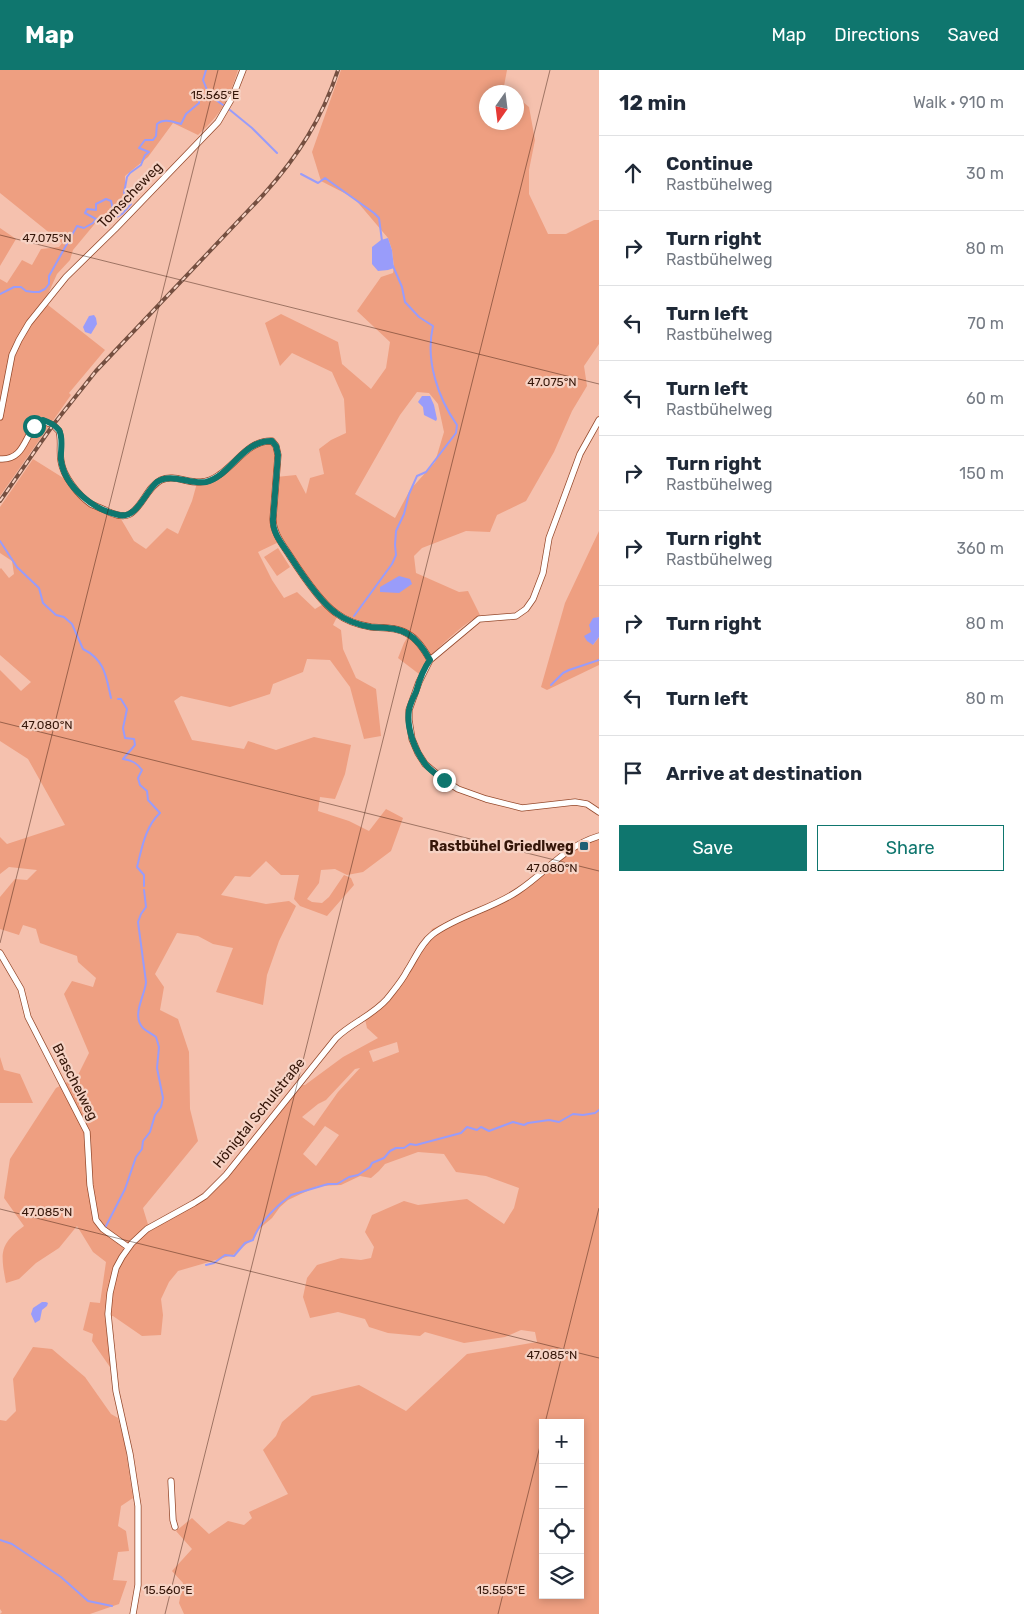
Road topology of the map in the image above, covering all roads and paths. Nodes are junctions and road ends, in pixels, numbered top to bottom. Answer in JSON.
{"nodes":[{"id":1,"x":243,"y":70,"type":"edge"},
{"id":2,"x":0,"y":417,"type":"edge"},
{"id":3,"x":599,"y":420,"type":"edge"},
{"id":4,"x":0,"y":459,"type":"edge"},
{"id":5,"x":430,"y":660,"type":"junction"},
{"id":6,"x":599,"y":812,"type":"edge"},
{"id":7,"x":599,"y":836,"type":"edge"},
{"id":8,"x":0,"y":953,"type":"edge"},
{"id":9,"x":128,"y":1247,"type":"junction"},
{"id":10,"x":171,"y":1481,"type":"dead end"},
{"id":11,"x":175,"y":1527,"type":"dead end"},
{"id":12,"x":133,"y":1614,"type":"edge"}],
"edges":[{"from":1,"to":2,"type":"street","name":"Tomscheweg"},
{"from":3,"to":5,"type":"street"},
{"from":4,"to":5,"type":"street"},
{"from":5,"to":6,"type":"street"},
{"from":7,"to":9,"type":"street","name":"Hönigtal Schulstraße"},
{"from":8,"to":9,"type":"street","name":"Braschelweg"},
{"from":9,"to":12,"type":"street","name":"Hönigtal Schulstraße"},
{"from":10,"to":11,"type":"street"}]}
